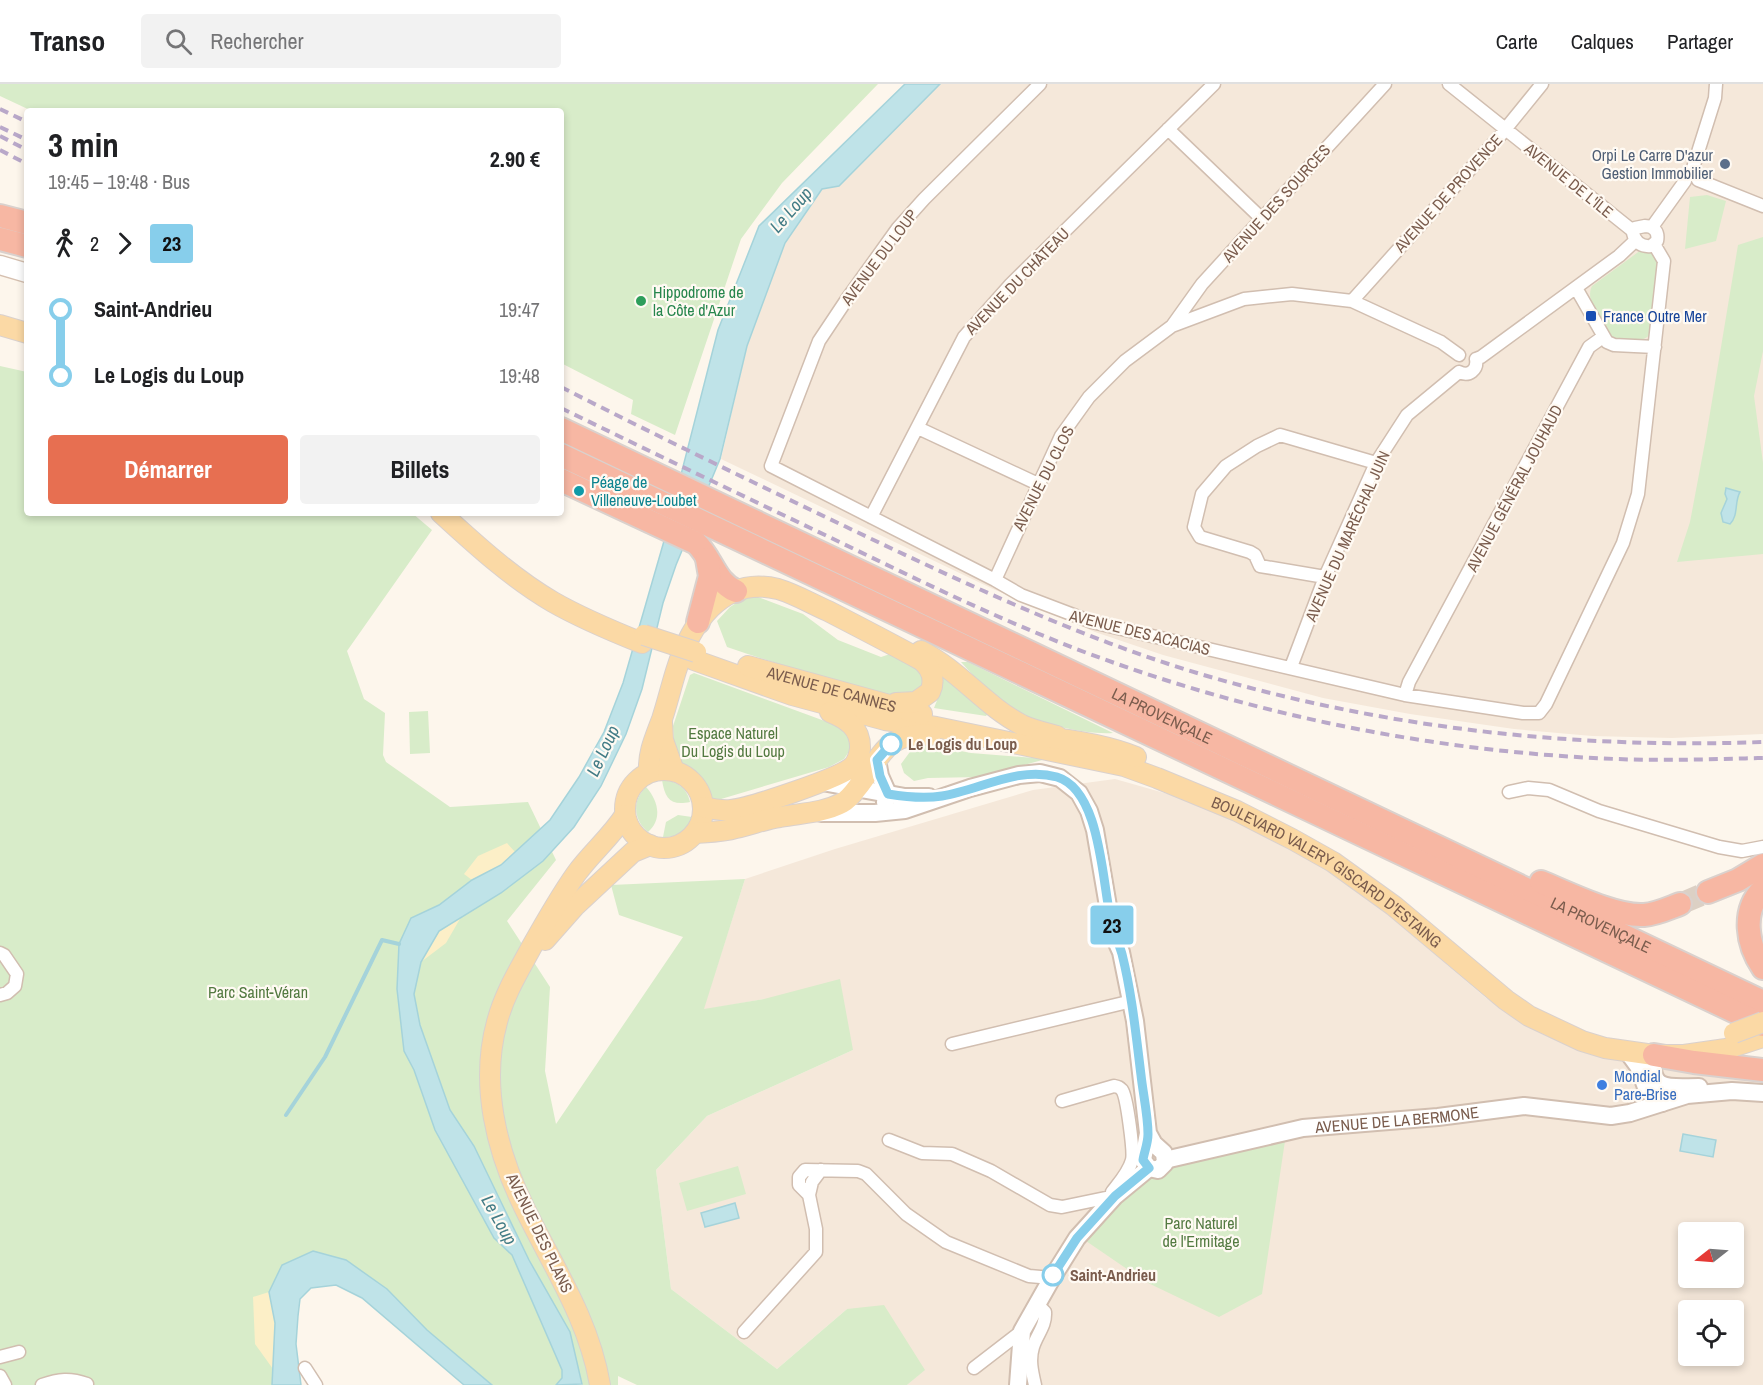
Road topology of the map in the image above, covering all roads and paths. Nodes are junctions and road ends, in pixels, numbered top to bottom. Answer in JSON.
{"nodes":[{"id":1,"x":1040,"y":84,"type":"edge"},
{"id":2,"x":1214,"y":84,"type":"edge"},
{"id":3,"x":1385,"y":84,"type":"edge"},
{"id":4,"x":1449,"y":84,"type":"edge"},
{"id":5,"x":1542,"y":84,"type":"edge"},
{"id":6,"x":1716,"y":84,"type":"edge"},
{"id":7,"x":1168,"y":129,"type":"junction"},
{"id":8,"x":1505,"y":129,"type":"junction"},
{"id":9,"x":1693,"y":168,"type":"junction"},
{"id":10,"x":1698,"y":180,"type":"junction"},
{"id":11,"x":1685,"y":181,"type":"junction"},
{"id":12,"x":1763,"y":206,"type":"edge"},
{"id":13,"x":0,"y":216,"type":"edge"},
{"id":14,"x":1261,"y":218,"type":"junction"},
{"id":15,"x":24,"y":222,"type":"edge"},
{"id":16,"x":1652,"y":227,"type":"junction"},
{"id":17,"x":1634,"y":236,"type":"junction"},
{"id":18,"x":0,"y":239,"type":"edge"},
{"id":19,"x":1654,"y":244,"type":"junction"},
{"id":20,"x":24,"y":245,"type":"edge"},
{"id":21,"x":0,"y":266,"type":"edge"},
{"id":22,"x":24,"y":272,"type":"edge"},
{"id":23,"x":1576,"y":288,"type":"junction"},
{"id":24,"x":1352,"y":301,"type":"junction"},
{"id":25,"x":0,"y":326,"type":"edge"},
{"id":26,"x":1172,"y":326,"type":"junction"},
{"id":27,"x":24,"y":332,"type":"edge"},
{"id":28,"x":0,"y":336,"type":"edge"},
{"id":29,"x":1603,"y":337,"type":"junction"},
{"id":30,"x":24,"y":342,"type":"edge"},
{"id":31,"x":1655,"y":347,"type":"junction"},
{"id":32,"x":1459,"y":355,"type":"junction"},
{"id":33,"x":1476,"y":359,"type":"junction"},
{"id":34,"x":1459,"y":372,"type":"junction"},
{"id":35,"x":918,"y":428,"type":"junction"},
{"id":36,"x":564,"y":430,"type":"edge"},
{"id":37,"x":564,"y":455,"type":"edge"},
{"id":38,"x":1376,"y":463,"type":"junction"},
{"id":39,"x":771,"y":466,"type":"joint"},
{"id":40,"x":564,"y":481,"type":"edge"},
{"id":41,"x":1038,"y":484,"type":"junction"},
{"id":42,"x":444,"y":516,"type":"edge"},
{"id":43,"x":458,"y":516,"type":"edge"},
{"id":44,"x":871,"y":517,"type":"junction"},
{"id":45,"x":699,"y":548,"type":"junction"},
{"id":46,"x":1325,"y":577,"type":"junction"},
{"id":47,"x":995,"y":580,"type":"junction"},
{"id":48,"x":736,"y":591,"type":"junction"},
{"id":49,"x":592,"y":618,"type":"junction"},
{"id":50,"x":698,"y":622,"type":"junction"},
{"id":51,"x":869,"y":632,"type":"junction"},
{"id":52,"x":695,"y":656,"type":"junction"},
{"id":53,"x":1291,"y":667,"type":"junction"},
{"id":54,"x":1405,"y":694,"type":"junction"},
{"id":55,"x":792,"y":695,"type":"junction"},
{"id":56,"x":880,"y":702,"type":"junction"},
{"id":57,"x":662,"y":719,"type":"junction"},
{"id":58,"x":1072,"y":740,"type":"junction"},
{"id":59,"x":1001,"y":741,"type":"junction"},
{"id":60,"x":867,"y":760,"type":"junction"},
{"id":61,"x":675,"y":771,"type":"junction"},
{"id":62,"x":650,"y":772,"type":"junction"},
{"id":63,"x":822,"y":782,"type":"junction"},
{"id":64,"x":857,"y":788,"type":"junction"},
{"id":65,"x":1509,"y":792,"type":"dead end"},
{"id":66,"x":888,"y":794,"type":"junction"},
{"id":67,"x":942,"y":796,"type":"junction"},
{"id":68,"x":1238,"y":801,"type":"joint"},
{"id":69,"x":703,"y":807,"type":"junction"},
{"id":70,"x":814,"y":813,"type":"junction"},
{"id":71,"x":875,"y":813,"type":"junction"},
{"id":72,"x":625,"y":815,"type":"junction"},
{"id":73,"x":695,"y":833,"type":"junction"},
{"id":74,"x":1426,"y":843,"type":"junction"},
{"id":75,"x":650,"y":846,"type":"junction"},
{"id":76,"x":1763,"y":847,"type":"edge"},
{"id":77,"x":1763,"y":865,"type":"edge"},
{"id":78,"x":1763,"y":889,"type":"edge"},
{"id":79,"x":1708,"y":892,"type":"tunnel mouth"},
{"id":80,"x":1680,"y":904,"type":"tunnel mouth"},
{"id":81,"x":0,"y":952,"type":"edge"},
{"id":82,"x":1763,"y":968,"type":"edge"},
{"id":83,"x":516,"y":975,"type":"junction"},
{"id":84,"x":0,"y":995,"type":"edge"},
{"id":85,"x":1132,"y":1001,"type":"junction"},
{"id":86,"x":1763,"y":1002,"type":"edge"},
{"id":87,"x":1763,"y":1024,"type":"edge"},
{"id":88,"x":1747,"y":1038,"type":"edge"},
{"id":89,"x":952,"y":1044,"type":"dead end"},
{"id":90,"x":1627,"y":1051,"type":"junction"},
{"id":91,"x":1654,"y":1055,"type":"junction"},
{"id":92,"x":1763,"y":1070,"type":"edge"},
{"id":93,"x":1641,"y":1076,"type":"junction"},
{"id":94,"x":1714,"y":1092,"type":"junction"},
{"id":95,"x":1763,"y":1093,"type":"edge"},
{"id":96,"x":1062,"y":1101,"type":"dead end"},
{"id":97,"x":1662,"y":1103,"type":"junction"},
{"id":98,"x":1630,"y":1113,"type":"junction"},
{"id":99,"x":889,"y":1140,"type":"dead end"},
{"id":100,"x":1155,"y":1157,"type":"junction"},
{"id":101,"x":1111,"y":1197,"type":"junction"},
{"id":102,"x":1052,"y":1278,"type":"junction"},
{"id":103,"x":1038,"y":1305,"type":"junction"},
{"id":104,"x":1022,"y":1331,"type":"junction"},
{"id":105,"x":744,"y":1332,"type":"dead end"},
{"id":106,"x":19,"y":1352,"type":"dead end"},
{"id":107,"x":0,"y":1357,"type":"edge"},
{"id":108,"x":305,"y":1368,"type":"dead end"},
{"id":109,"x":974,"y":1368,"type":"dead end"},
{"id":110,"x":0,"y":1376,"type":"edge"},
{"id":111,"x":87,"y":1384,"type":"edge"},
{"id":112,"x":4,"y":1385,"type":"edge"},
{"id":113,"x":42,"y":1385,"type":"edge"},
{"id":114,"x":316,"y":1385,"type":"edge"},
{"id":115,"x":600,"y":1385,"type":"edge"},
{"id":116,"x":1018,"y":1385,"type":"edge"},
{"id":117,"x":1035,"y":1385,"type":"edge"}],
"edges":[{"from":1,"to":39,"type":"street","name":"AVENUE DU LOUP"},
{"from":2,"to":7,"type":"street","name":"AVENUE DU CHÂTEAU"},
{"from":3,"to":14,"type":"street","name":"AVENUE DES SOURCES"},
{"from":4,"to":8,"type":"street","name":"AVENUE DE L'ÎLE"},
{"from":5,"to":8,"type":"street","name":"AVENUE DE PROVENCE"},
{"from":6,"to":9,"type":"street"},
{"from":7,"to":14,"type":"street"},
{"from":7,"to":35,"type":"street","name":"AVENUE DU CHÂTEAU"},
{"from":8,"to":17,"type":"street","name":"AVENUE DE L'ÎLE"},
{"from":8,"to":24,"type":"street","name":"AVENUE DE PROVENCE"},
{"from":9,"to":10,"type":"street"},
{"from":9,"to":11,"type":"street"},
{"from":10,"to":11,"type":"street"},
{"from":10,"to":12,"type":"street"},
{"from":11,"to":16,"type":"street"},
{"from":13,"to":15,"type":"highway"},
{"from":14,"to":26,"type":"street","name":"AVENUE DES SOURCES"},
{"from":16,"to":17,"type":"street"},
{"from":16,"to":19,"type":"street"},
{"from":17,"to":19,"type":"street"},
{"from":17,"to":23,"type":"street","name":"AVENUE DU MARÉCHAL JUIN"},
{"from":18,"to":20,"type":"highway"},
{"from":19,"to":31,"type":"street"},
{"from":21,"to":22,"type":"main road"},
{"from":23,"to":29,"type":"street"},
{"from":23,"to":33,"type":"street","name":"AVENUE DU MARÉCHAL JUIN"},
{"from":24,"to":26,"type":"street","name":"AVENUE DU CLOS"},
{"from":24,"to":32,"type":"street","name":"AVENUE DU CLOS"},
{"from":25,"to":27,"type":"main road"},
{"from":26,"to":41,"type":"street","name":"AVENUE DU CLOS"},
{"from":28,"to":30,"type":"main road"},
{"from":29,"to":31,"type":"street"},
{"from":29,"to":54,"type":"street","name":"AVENUE GÉNÉRAL JOUHAUD"},
{"from":31,"to":54,"type":"street","name":"AVENUE DES ACACIAS"},
{"from":32,"to":33,"type":"street"},
{"from":32,"to":34,"type":"street"},
{"from":33,"to":34,"type":"street","name":"AVENUE DU MARÉCHAL JUIN"},
{"from":34,"to":38,"type":"street","name":"AVENUE DU MARÉCHAL JUIN"},
{"from":35,"to":41,"type":"street"},
{"from":35,"to":44,"type":"street","name":"AVENUE DU CHÂTEAU"},
{"from":36,"to":74,"type":"highway","name":"LA PROVENÇALE"},
{"from":37,"to":87,"type":"highway","name":"LA PROVENÇALE"},
{"from":38,"to":46,"type":"street","name":"AVENUE DU MARÉCHAL JUIN"},
{"from":38,"to":46,"type":"street"},
{"from":39,"to":44,"type":"street","name":"AVENUE DES ACACIAS"},
{"from":40,"to":45,"type":"highway"},
{"from":41,"to":47,"type":"street","name":"AVENUE DU CLOS"},
{"from":42,"to":49,"type":"main road","name":"AVENUE DE CANNES"},
{"from":43,"to":49,"type":"main road","name":"AVENUE DE CANNES"},
{"from":44,"to":47,"type":"street","name":"AVENUE DES ACACIAS"},
{"from":45,"to":48,"type":"highway"},
{"from":45,"to":50,"type":"highway"},
{"from":46,"to":53,"type":"street","name":"AVENUE DU MARÉCHAL JUIN"},
{"from":47,"to":53,"type":"street","name":"AVENUE DES ACACIAS"},
{"from":48,"to":50,"type":"main road"},
{"from":48,"to":51,"type":"main road"},
{"from":49,"to":52,"type":"main road","name":"AVENUE DE CANNES","bridge":true},
{"from":50,"to":57,"type":"main road"},
{"from":51,"to":56,"type":"main road"},
{"from":51,"to":58,"type":"main road"},
{"from":52,"to":55,"type":"main road","name":"AVENUE DE CANNES"},
{"from":52,"to":56,"type":"main road","name":"AVENUE DE CANNES"},
{"from":53,"to":54,"type":"street","name":"AVENUE DES ACACIAS"},
{"from":55,"to":59,"type":"main road","name":"AVENUE DE CANNES"},
{"from":55,"to":60,"type":"main road"},
{"from":56,"to":58,"type":"main road","name":"AVENUE DE CANNES"},
{"from":57,"to":61,"type":"main road"},
{"from":57,"to":62,"type":"main road"},
{"from":58,"to":68,"type":"main road","name":"AVENUE DE CANNES"},
{"from":59,"to":60,"type":"main road"},
{"from":59,"to":90,"type":"main road","name":"BOULEVARD VALERY GISCARD D'ESTAING"},
{"from":60,"to":63,"type":"main road"},
{"from":60,"to":64,"type":"main road"},
{"from":60,"to":66,"type":"street"},
{"from":61,"to":62,"type":"main road"},
{"from":61,"to":69,"type":"main road"},
{"from":62,"to":72,"type":"main road"},
{"from":63,"to":64,"type":"street"},
{"from":63,"to":69,"type":"main road"},
{"from":64,"to":66,"type":"street"},
{"from":64,"to":70,"type":"main road"},
{"from":64,"to":71,"type":"street"},
{"from":65,"to":76,"type":"street"},
{"from":66,"to":67,"type":"street"},
{"from":66,"to":71,"type":"street"},
{"from":67,"to":71,"type":"street"},
{"from":67,"to":85,"type":"street"},
{"from":68,"to":88,"type":"main road","name":"BOULEVARD VALERY GISCARD D'ESTAING"},
{"from":69,"to":73,"type":"main road"},
{"from":70,"to":71,"type":"street"},
{"from":70,"to":73,"type":"main road"},
{"from":72,"to":75,"type":"main road"},
{"from":72,"to":83,"type":"main road","name":"AVENUE DES PLANS"},
{"from":73,"to":75,"type":"main road"},
{"from":74,"to":80,"type":"highway"},
{"from":74,"to":86,"type":"highway","name":"LA PROVENÇALE"},
{"from":75,"to":83,"type":"main road","name":"AVENUE DES PLANS"},
{"from":77,"to":79,"type":"highway"},
{"from":78,"to":82,"type":"highway"},
{"from":81,"to":84,"type":"street"},
{"from":83,"to":115,"type":"main road","name":"AVENUE DES PLANS"},
{"from":85,"to":89,"type":"street"},
{"from":85,"to":100,"type":"street"},
{"from":87,"to":88,"type":"main road","bridge":true},
{"from":88,"to":91,"type":"main road"},
{"from":90,"to":91,"type":"main road"},
{"from":90,"to":93,"type":"street"},
{"from":91,"to":92,"type":"highway"},
{"from":91,"to":94,"type":"street"},
{"from":93,"to":97,"type":"street"},
{"from":93,"to":98,"type":"street"},
{"from":94,"to":95,"type":"street"},
{"from":94,"to":97,"type":"street","name":"AVENUE DE LA BERMONE"},
{"from":96,"to":101,"type":"street"},
{"from":97,"to":98,"type":"street","name":"AVENUE DE LA BERMONE"},
{"from":98,"to":100,"type":"street","name":"AVENUE DE LA BERMONE"},
{"from":99,"to":101,"type":"street"},
{"from":100,"to":101,"type":"street"},
{"from":101,"to":102,"type":"street"},
{"from":102,"to":103,"type":"street"},
{"from":102,"to":105,"type":"street"},
{"from":103,"to":104,"type":"street"},
{"from":103,"to":117,"type":"street"},
{"from":104,"to":109,"type":"street"},
{"from":104,"to":116,"type":"street"},
{"from":106,"to":107,"type":"street"},
{"from":108,"to":114,"type":"street"},
{"from":110,"to":112,"type":"street"},
{"from":111,"to":113,"type":"street"}]}
